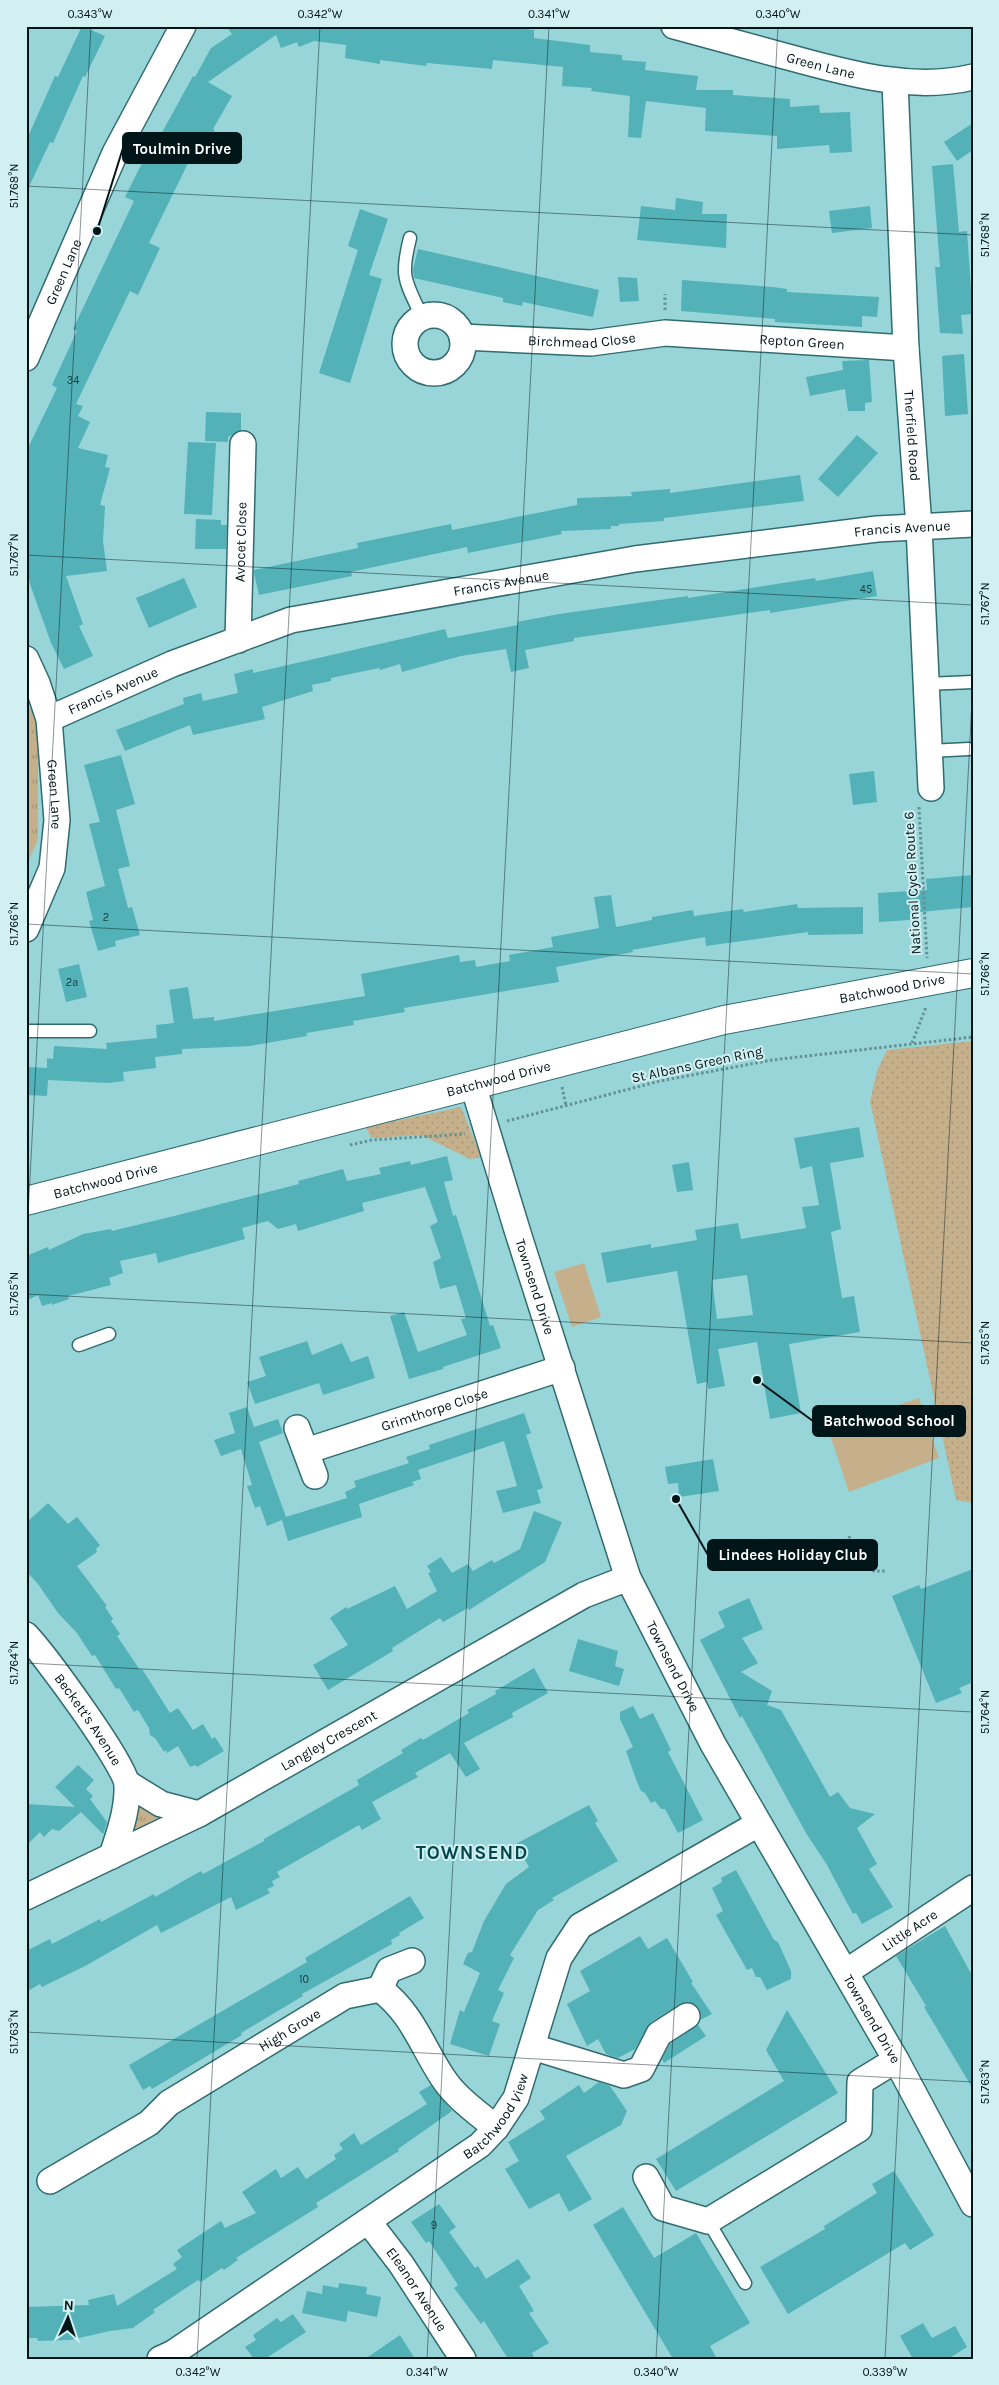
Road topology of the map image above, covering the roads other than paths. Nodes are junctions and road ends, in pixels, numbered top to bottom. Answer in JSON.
{"nodes":[{"id":1,"x":183,"y":26,"type":"edge"},
{"id":2,"x":674,"y":26,"type":"edge"},
{"id":3,"x":973,"y":77,"type":"edge"},
{"id":4,"x":895,"y":82,"type":"junction"},
{"id":5,"x":410,"y":238,"type":"dead end"},
{"id":6,"x":422,"y":317,"type":"junction"},
{"id":7,"x":31,"y":330,"type":"edge"},
{"id":8,"x":700,"y":336,"type":"joint"},
{"id":9,"x":462,"y":337,"type":"junction"},
{"id":10,"x":906,"y":348,"type":"junction"},
{"id":11,"x":26,"y":358,"type":"edge"},
{"id":12,"x":244,"y":444,"type":"dead end"},
{"id":13,"x":973,"y":524,"type":"edge"},
{"id":14,"x":919,"y":527,"type":"junction"},
{"id":15,"x":238,"y":640,"type":"junction"},
{"id":16,"x":26,"y":659,"type":"edge"},
{"id":17,"x":973,"y":682,"type":"edge"},
{"id":18,"x":925,"y":684,"type":"junction"},
{"id":19,"x":48,"y":719,"type":"junction"},
{"id":20,"x":969,"y":749,"type":"dead end"},
{"id":21,"x":929,"y":751,"type":"junction"},
{"id":22,"x":925,"y":794,"type":"road end"},
{"id":23,"x":26,"y":929,"type":"edge"},
{"id":24,"x":973,"y":973,"type":"edge"},
{"id":25,"x":26,"y":1031,"type":"edge"},
{"id":26,"x":90,"y":1031,"type":"dead end"},
{"id":27,"x":473,"y":1085,"type":"junction"},
{"id":28,"x":26,"y":1201,"type":"edge"},
{"id":29,"x":109,"y":1334,"type":"dead end"},
{"id":30,"x":79,"y":1345,"type":"dead end"},
{"id":31,"x":562,"y":1368,"type":"junction"},
{"id":32,"x":297,"y":1428,"type":"dead end"},
{"id":33,"x":306,"y":1452,"type":"junction"},
{"id":34,"x":314,"y":1476,"type":"dead end"},
{"id":35,"x":628,"y":1578,"type":"junction"},
{"id":36,"x":26,"y":1635,"type":"edge"},
{"id":37,"x":127,"y":1783,"type":"junction"},
{"id":38,"x":199,"y":1814,"type":"junction"},
{"id":39,"x":758,"y":1824,"type":"junction"},
{"id":40,"x":112,"y":1856,"type":"junction"},
{"id":41,"x":973,"y":1888,"type":"edge"},
{"id":42,"x":26,"y":1897,"type":"edge"},
{"id":43,"x":412,"y":1961,"type":"dead end"},
{"id":44,"x":846,"y":1972,"type":"junction"},
{"id":45,"x":380,"y":1989,"type":"junction"},
{"id":46,"x":686,"y":2016,"type":"dead end"},
{"id":47,"x":534,"y":2047,"type":"junction"},
{"id":48,"x":896,"y":2060,"type":"junction"},
{"id":49,"x":496,"y":2128,"type":"junction"},
{"id":50,"x":646,"y":2177,"type":"dead end"},
{"id":51,"x":50,"y":2181,"type":"dead end"},
{"id":52,"x":973,"y":2204,"type":"edge"},
{"id":53,"x":368,"y":2221,"type":"junction"},
{"id":54,"x":708,"y":2221,"type":"junction"},
{"id":55,"x":745,"y":2283,"type":"dead end"},
{"id":56,"x":160,"y":2359,"type":"edge"},
{"id":57,"x":464,"y":2359,"type":"edge"}],
"edges":[{"from":1,"to":7,"type":"street","name":"Green Lane"},
{"from":2,"to":4,"type":"street","name":"Green Lane"},
{"from":3,"to":4,"type":"street","name":"Green Lane"},
{"from":4,"to":10,"type":"street","name":"Therfield Road"},
{"from":5,"to":6,"type":"lane"},
{"from":6,"to":9,"type":"street"},
{"from":6,"to":9,"type":"street"},
{"from":7,"to":11,"type":"street","name":"Green Lane"},
{"from":8,"to":9,"type":"street","name":"Birchmead Close"},
{"from":8,"to":10,"type":"street","name":"Repton Green"},
{"from":10,"to":14,"type":"street","name":"Therfield Road"},
{"from":12,"to":15,"type":"street","name":"Avocet Close"},
{"from":13,"to":14,"type":"street","name":"Francis Avenue"},
{"from":14,"to":15,"type":"street","name":"Francis Avenue"},
{"from":14,"to":18,"type":"street","name":"Therfield Road"},
{"from":15,"to":19,"type":"street","name":"Francis Avenue"},
{"from":16,"to":19,"type":"street","name":"Green Lane"},
{"from":17,"to":18,"type":"lane"},
{"from":18,"to":21,"type":"street","name":"Therfield Road"},
{"from":19,"to":23,"type":"street","name":"Green Lane"},
{"from":20,"to":21,"type":"lane"},
{"from":21,"to":22,"type":"street","name":"Therfield Road"},
{"from":24,"to":27,"type":"street","name":"Batchwood Drive"},
{"from":25,"to":26,"type":"lane"},
{"from":27,"to":28,"type":"street","name":"Batchwood Drive"},
{"from":27,"to":31,"type":"street","name":"Townsend Drive"},
{"from":29,"to":30,"type":"lane"},
{"from":31,"to":33,"type":"street","name":"Grimthorpe Close"},
{"from":31,"to":35,"type":"street","name":"Townsend Drive"},
{"from":32,"to":33,"type":"street"},
{"from":33,"to":34,"type":"street"},
{"from":35,"to":38,"type":"street","name":"Langley Crescent"},
{"from":35,"to":39,"type":"street","name":"Townsend Drive"},
{"from":36,"to":37,"type":"street","name":"Beckett's Avenue"},
{"from":37,"to":38,"type":"street"},
{"from":37,"to":40,"type":"street"},
{"from":38,"to":40,"type":"street","name":"Langley Crescent"},
{"from":39,"to":44,"type":"street","name":"Townsend Drive"},
{"from":39,"to":47,"type":"street","name":"Batchwood View"},
{"from":40,"to":42,"type":"street","name":"Langley Crescent"},
{"from":41,"to":44,"type":"street","name":"Little Acre"},
{"from":43,"to":45,"type":"street"},
{"from":44,"to":48,"type":"street","name":"Townsend Drive"},
{"from":45,"to":49,"type":"street"},
{"from":45,"to":51,"type":"street","name":"High Grove"},
{"from":46,"to":47,"type":"street"},
{"from":47,"to":49,"type":"street","name":"Batchwood View"},
{"from":48,"to":52,"type":"street","name":"Townsend Drive"},
{"from":48,"to":54,"type":"street"},
{"from":49,"to":53,"type":"street","name":"Batchwood View"},
{"from":50,"to":54,"type":"street"},
{"from":53,"to":56,"type":"street","name":"Batchwood View"},
{"from":53,"to":57,"type":"street","name":"Eleanor Avenue"},
{"from":54,"to":55,"type":"lane"}]}
